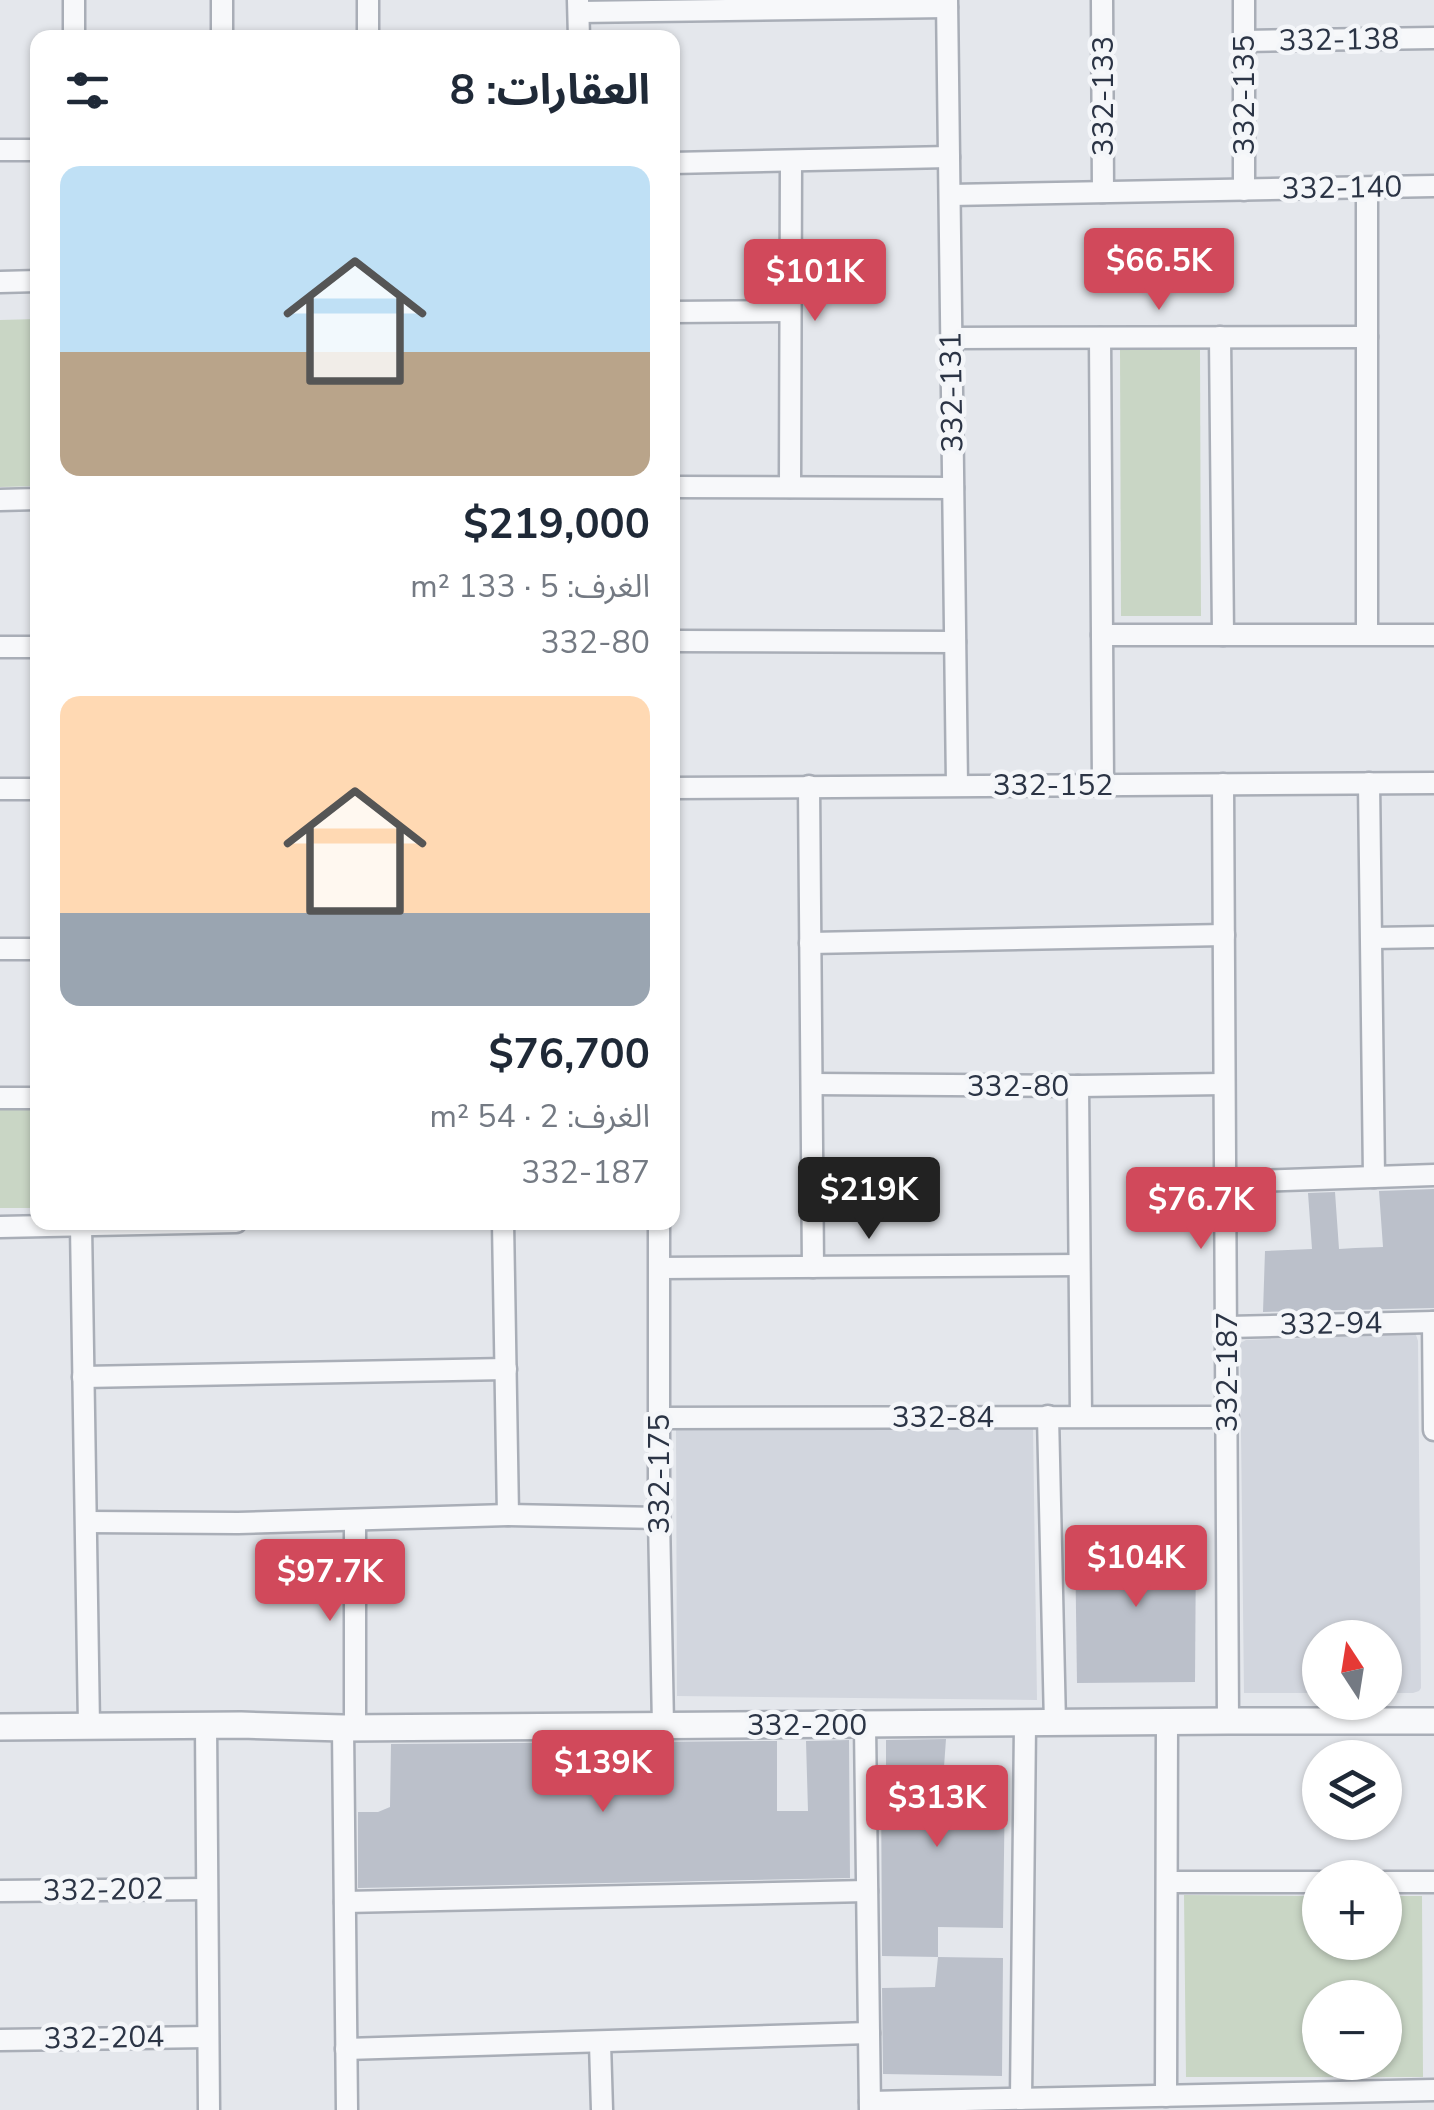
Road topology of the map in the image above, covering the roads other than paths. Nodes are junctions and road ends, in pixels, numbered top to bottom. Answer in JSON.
{"nodes":[{"id":1,"x":74,"y":0,"type":"edge"},
{"id":2,"x":222,"y":0,"type":"edge"},
{"id":3,"x":368,"y":0,"type":"edge"},
{"id":4,"x":1102,"y":0,"type":"edge"},
{"id":5,"x":1244,"y":0,"type":"edge"},
{"id":6,"x":947,"y":4,"type":"edge"},
{"id":7,"x":578,"y":6,"type":"edge"},
{"id":8,"x":74,"y":30,"type":"edge"},
{"id":9,"x":222,"y":30,"type":"edge"},
{"id":10,"x":368,"y":30,"type":"edge"},
{"id":11,"x":1434,"y":38,"type":"edge"},
{"id":12,"x":1244,"y":41,"type":"junction"},
{"id":13,"x":0,"y":150,"type":"edge"},
{"id":14,"x":30,"y":150,"type":"edge"},
{"id":15,"x":949,"y":157,"type":"junction"},
{"id":16,"x":791,"y":160,"type":"junction"},
{"id":17,"x":680,"y":163,"type":"edge"},
{"id":18,"x":1434,"y":186,"type":"edge"},
{"id":19,"x":1367,"y":188,"type":"junction"},
{"id":20,"x":1244,"y":190,"type":"junction"},
{"id":21,"x":1103,"y":192,"type":"junction"},
{"id":22,"x":950,"y":195,"type":"junction"},
{"id":23,"x":30,"y":281,"type":"edge"},
{"id":24,"x":0,"y":282,"type":"edge"},
{"id":25,"x":790,"y":311,"type":"junction"},
{"id":26,"x":680,"y":312,"type":"edge"},
{"id":27,"x":1220,"y":337,"type":"junction"},
{"id":28,"x":1367,"y":337,"type":"junction"},
{"id":29,"x":951,"y":338,"type":"junction"},
{"id":30,"x":1100,"y":338,"type":"junction"},
{"id":31,"x":680,"y":487,"type":"edge"},
{"id":32,"x":790,"y":488,"type":"junction"},
{"id":33,"x":953,"y":488,"type":"junction"},
{"id":34,"x":30,"y":499,"type":"edge"},
{"id":35,"x":0,"y":500,"type":"edge"},
{"id":36,"x":1368,"y":634,"type":"junction"},
{"id":37,"x":1434,"y":634,"type":"edge"},
{"id":38,"x":1102,"y":635,"type":"junction"},
{"id":39,"x":1223,"y":635,"type":"junction"},
{"id":40,"x":680,"y":641,"type":"edge"},
{"id":41,"x":955,"y":642,"type":"junction"},
{"id":42,"x":0,"y":648,"type":"edge"},
{"id":43,"x":30,"y":648,"type":"edge"},
{"id":44,"x":1370,"y":783,"type":"junction"},
{"id":45,"x":1434,"y":783,"type":"edge"},
{"id":46,"x":1103,"y":784,"type":"junction"},
{"id":47,"x":1223,"y":784,"type":"junction"},
{"id":48,"x":956,"y":785,"type":"junction"},
{"id":49,"x":809,"y":786,"type":"junction"},
{"id":50,"x":680,"y":788,"type":"edge"},
{"id":51,"x":0,"y":789,"type":"edge"},
{"id":52,"x":30,"y":789,"type":"edge"},
{"id":53,"x":1224,"y":936,"type":"junction"},
{"id":54,"x":1434,"y":937,"type":"edge"},
{"id":55,"x":1372,"y":938,"type":"junction"},
{"id":56,"x":810,"y":943,"type":"junction"},
{"id":57,"x":0,"y":949,"type":"edge"},
{"id":58,"x":30,"y":949,"type":"edge"},
{"id":59,"x":812,"y":1084,"type":"junction"},
{"id":60,"x":1224,"y":1084,"type":"junction"},
{"id":61,"x":1078,"y":1086,"type":"junction"},
{"id":62,"x":0,"y":1098,"type":"edge"},
{"id":63,"x":30,"y":1098,"type":"edge"},
{"id":64,"x":1434,"y":1176,"type":"edge"},
{"id":65,"x":1374,"y":1177,"type":"junction"},
{"id":66,"x":1225,"y":1182,"type":"junction"},
{"id":67,"x":0,"y":1227,"type":"edge"},
{"id":68,"x":30,"y":1227,"type":"edge"},
{"id":69,"x":81,"y":1230,"type":"edge"},
{"id":70,"x":503,"y":1230,"type":"edge"},
{"id":71,"x":659,"y":1230,"type":"edge"},
{"id":72,"x":1079,"y":1265,"type":"junction"},
{"id":73,"x":813,"y":1267,"type":"junction"},
{"id":74,"x":660,"y":1268,"type":"junction"},
{"id":75,"x":1433,"y":1322,"type":"edge"},
{"id":76,"x":1228,"y":1327,"type":"junction"},
{"id":77,"x":506,"y":1369,"type":"junction"},
{"id":78,"x":84,"y":1377,"type":"junction"},
{"id":79,"x":1048,"y":1416,"type":"junction"},
{"id":80,"x":1081,"y":1416,"type":"junction"},
{"id":81,"x":1228,"y":1417,"type":"junction"},
{"id":82,"x":659,"y":1418,"type":"junction"},
{"id":83,"x":1434,"y":1430,"type":"edge"},
{"id":84,"x":508,"y":1516,"type":"junction"},
{"id":85,"x":658,"y":1518,"type":"junction"},
{"id":86,"x":355,"y":1520,"type":"junction"},
{"id":87,"x":87,"y":1522,"type":"junction"},
{"id":88,"x":1167,"y":1721,"type":"junction"},
{"id":89,"x":1228,"y":1721,"type":"junction"},
{"id":90,"x":1434,"y":1721,"type":"edge"},
{"id":91,"x":1025,"y":1724,"type":"junction"},
{"id":92,"x":1055,"y":1724,"type":"junction"},
{"id":93,"x":663,"y":1725,"type":"junction"},
{"id":94,"x":0,"y":1726,"type":"edge"},
{"id":95,"x":89,"y":1726,"type":"junction"},
{"id":96,"x":206,"y":1726,"type":"junction"},
{"id":97,"x":865,"y":1726,"type":"junction"},
{"id":98,"x":349,"y":1728,"type":"junction"},
{"id":99,"x":1168,"y":1882,"type":"junction"},
{"id":100,"x":1302,"y":1882,"type":"edge"},
{"id":101,"x":1402,"y":1882,"type":"edge"},
{"id":102,"x":1434,"y":1882,"type":"edge"},
{"id":103,"x":206,"y":1889,"type":"junction"},
{"id":104,"x":0,"y":1891,"type":"edge"},
{"id":105,"x":867,"y":1891,"type":"junction"},
{"id":106,"x":345,"y":1902,"type":"junction"},
{"id":107,"x":869,"y":2033,"type":"junction"},
{"id":108,"x":208,"y":2036,"type":"junction"},
{"id":109,"x":0,"y":2040,"type":"edge"},
{"id":110,"x":600,"y":2042,"type":"junction"},
{"id":111,"x":346,"y":2049,"type":"junction"},
{"id":112,"x":1434,"y":2090,"type":"edge"},
{"id":113,"x":1166,"y":2096,"type":"junction"},
{"id":114,"x":1021,"y":2100,"type":"junction"},
{"id":115,"x":870,"y":2106,"type":"edge"},
{"id":116,"x":209,"y":2110,"type":"edge"},
{"id":117,"x":347,"y":2110,"type":"edge"},
{"id":118,"x":602,"y":2110,"type":"edge"}],
"edges":[{"from":1,"to":8,"type":"street"},
{"from":2,"to":9,"type":"street"},
{"from":3,"to":10,"type":"street"},
{"from":4,"to":21,"type":"street","name":"332-133"},
{"from":5,"to":12,"type":"street","name":"332-135"},
{"from":6,"to":7,"type":"street"},
{"from":6,"to":15,"type":"street","name":"332-131"},
{"from":11,"to":12,"type":"street","name":"332-138"},
{"from":12,"to":20,"type":"street","name":"332-135"},
{"from":13,"to":14,"type":"street"},
{"from":15,"to":16,"type":"street"},
{"from":15,"to":22,"type":"street","name":"332-131"},
{"from":16,"to":17,"type":"street"},
{"from":16,"to":25,"type":"street"},
{"from":18,"to":19,"type":"street","name":"332-140"},
{"from":19,"to":20,"type":"street","name":"332-140"},
{"from":19,"to":28,"type":"street"},
{"from":20,"to":21,"type":"street","name":"332-140"},
{"from":21,"to":22,"type":"street","name":"332-140"},
{"from":22,"to":29,"type":"street","name":"332-131"},
{"from":23,"to":24,"type":"street"},
{"from":25,"to":26,"type":"street"},
{"from":25,"to":32,"type":"street"},
{"from":27,"to":28,"type":"street"},
{"from":27,"to":30,"type":"street"},
{"from":27,"to":39,"type":"street"},
{"from":28,"to":36,"type":"street"},
{"from":29,"to":30,"type":"street"},
{"from":29,"to":33,"type":"street","name":"332-131"},
{"from":30,"to":38,"type":"street"},
{"from":31,"to":32,"type":"street"},
{"from":32,"to":33,"type":"street"},
{"from":33,"to":41,"type":"street","name":"332-131"},
{"from":34,"to":35,"type":"street"},
{"from":36,"to":37,"type":"street"},
{"from":36,"to":39,"type":"street"},
{"from":38,"to":39,"type":"street"},
{"from":38,"to":46,"type":"street"},
{"from":40,"to":41,"type":"street"},
{"from":41,"to":48,"type":"street","name":"332-131"},
{"from":42,"to":43,"type":"street"},
{"from":44,"to":45,"type":"street","name":"332-152"},
{"from":44,"to":47,"type":"street","name":"332-152"},
{"from":44,"to":55,"type":"street"},
{"from":46,"to":47,"type":"street","name":"332-152"},
{"from":46,"to":48,"type":"street","name":"332-152"},
{"from":47,"to":53,"type":"street","name":"332-187"},
{"from":48,"to":49,"type":"street","name":"332-152"},
{"from":49,"to":50,"type":"street","name":"332-152"},
{"from":49,"to":56,"type":"street"},
{"from":51,"to":52,"type":"street"},
{"from":53,"to":56,"type":"street"},
{"from":53,"to":60,"type":"street","name":"332-187"},
{"from":54,"to":55,"type":"street"},
{"from":55,"to":65,"type":"street"},
{"from":56,"to":59,"type":"street"},
{"from":57,"to":58,"type":"street"},
{"from":59,"to":61,"type":"street","name":"332-80"},
{"from":59,"to":73,"type":"street"},
{"from":60,"to":61,"type":"street","name":"332-80"},
{"from":60,"to":66,"type":"street","name":"332-187"},
{"from":61,"to":72,"type":"street"},
{"from":62,"to":63,"type":"street"},
{"from":64,"to":65,"type":"street"},
{"from":65,"to":66,"type":"street"},
{"from":66,"to":76,"type":"street","name":"332-187"},
{"from":67,"to":68,"type":"street"},
{"from":69,"to":78,"type":"street"},
{"from":70,"to":77,"type":"street"},
{"from":71,"to":74,"type":"street","name":"332-175"},
{"from":72,"to":73,"type":"street"},
{"from":72,"to":80,"type":"street"},
{"from":73,"to":74,"type":"street"},
{"from":74,"to":82,"type":"street","name":"332-175"},
{"from":75,"to":76,"type":"street","name":"332-94"},
{"from":75,"to":83,"type":"street"},
{"from":76,"to":81,"type":"street","name":"332-187"},
{"from":77,"to":78,"type":"street"},
{"from":77,"to":84,"type":"street"},
{"from":78,"to":87,"type":"street"},
{"from":79,"to":80,"type":"street","name":"332-84"},
{"from":79,"to":82,"type":"street","name":"332-84"},
{"from":79,"to":92,"type":"street"},
{"from":80,"to":81,"type":"street","name":"332-84"},
{"from":81,"to":89,"type":"street","name":"332-187"},
{"from":82,"to":85,"type":"street","name":"332-175"},
{"from":84,"to":85,"type":"street"},
{"from":84,"to":86,"type":"street"},
{"from":85,"to":93,"type":"street","name":"332-175"},
{"from":86,"to":87,"type":"street"},
{"from":86,"to":98,"type":"street"},
{"from":87,"to":95,"type":"street"},
{"from":88,"to":89,"type":"street","name":"332-200"},
{"from":88,"to":92,"type":"street","name":"332-200"},
{"from":88,"to":99,"type":"street"},
{"from":89,"to":90,"type":"street","name":"332-200"},
{"from":91,"to":92,"type":"street","name":"332-200"},
{"from":91,"to":97,"type":"street","name":"332-200"},
{"from":91,"to":114,"type":"street"},
{"from":93,"to":97,"type":"street","name":"332-200"},
{"from":93,"to":98,"type":"street","name":"332-200"},
{"from":94,"to":95,"type":"street","name":"332-200"},
{"from":95,"to":96,"type":"street","name":"332-200"},
{"from":96,"to":98,"type":"street","name":"332-200"},
{"from":96,"to":103,"type":"street"},
{"from":97,"to":105,"type":"street"},
{"from":98,"to":106,"type":"street"},
{"from":99,"to":100,"type":"street"},
{"from":99,"to":113,"type":"street"},
{"from":101,"to":102,"type":"street"},
{"from":103,"to":104,"type":"street","name":"332-202"},
{"from":103,"to":108,"type":"street"},
{"from":105,"to":106,"type":"street"},
{"from":105,"to":107,"type":"street"},
{"from":106,"to":111,"type":"street"},
{"from":107,"to":110,"type":"street"},
{"from":107,"to":115,"type":"street"},
{"from":108,"to":109,"type":"street","name":"332-204"},
{"from":108,"to":116,"type":"street"},
{"from":110,"to":111,"type":"street"},
{"from":110,"to":118,"type":"street"},
{"from":111,"to":117,"type":"street"},
{"from":112,"to":113,"type":"street"},
{"from":113,"to":114,"type":"street"},
{"from":114,"to":115,"type":"street"}]}
